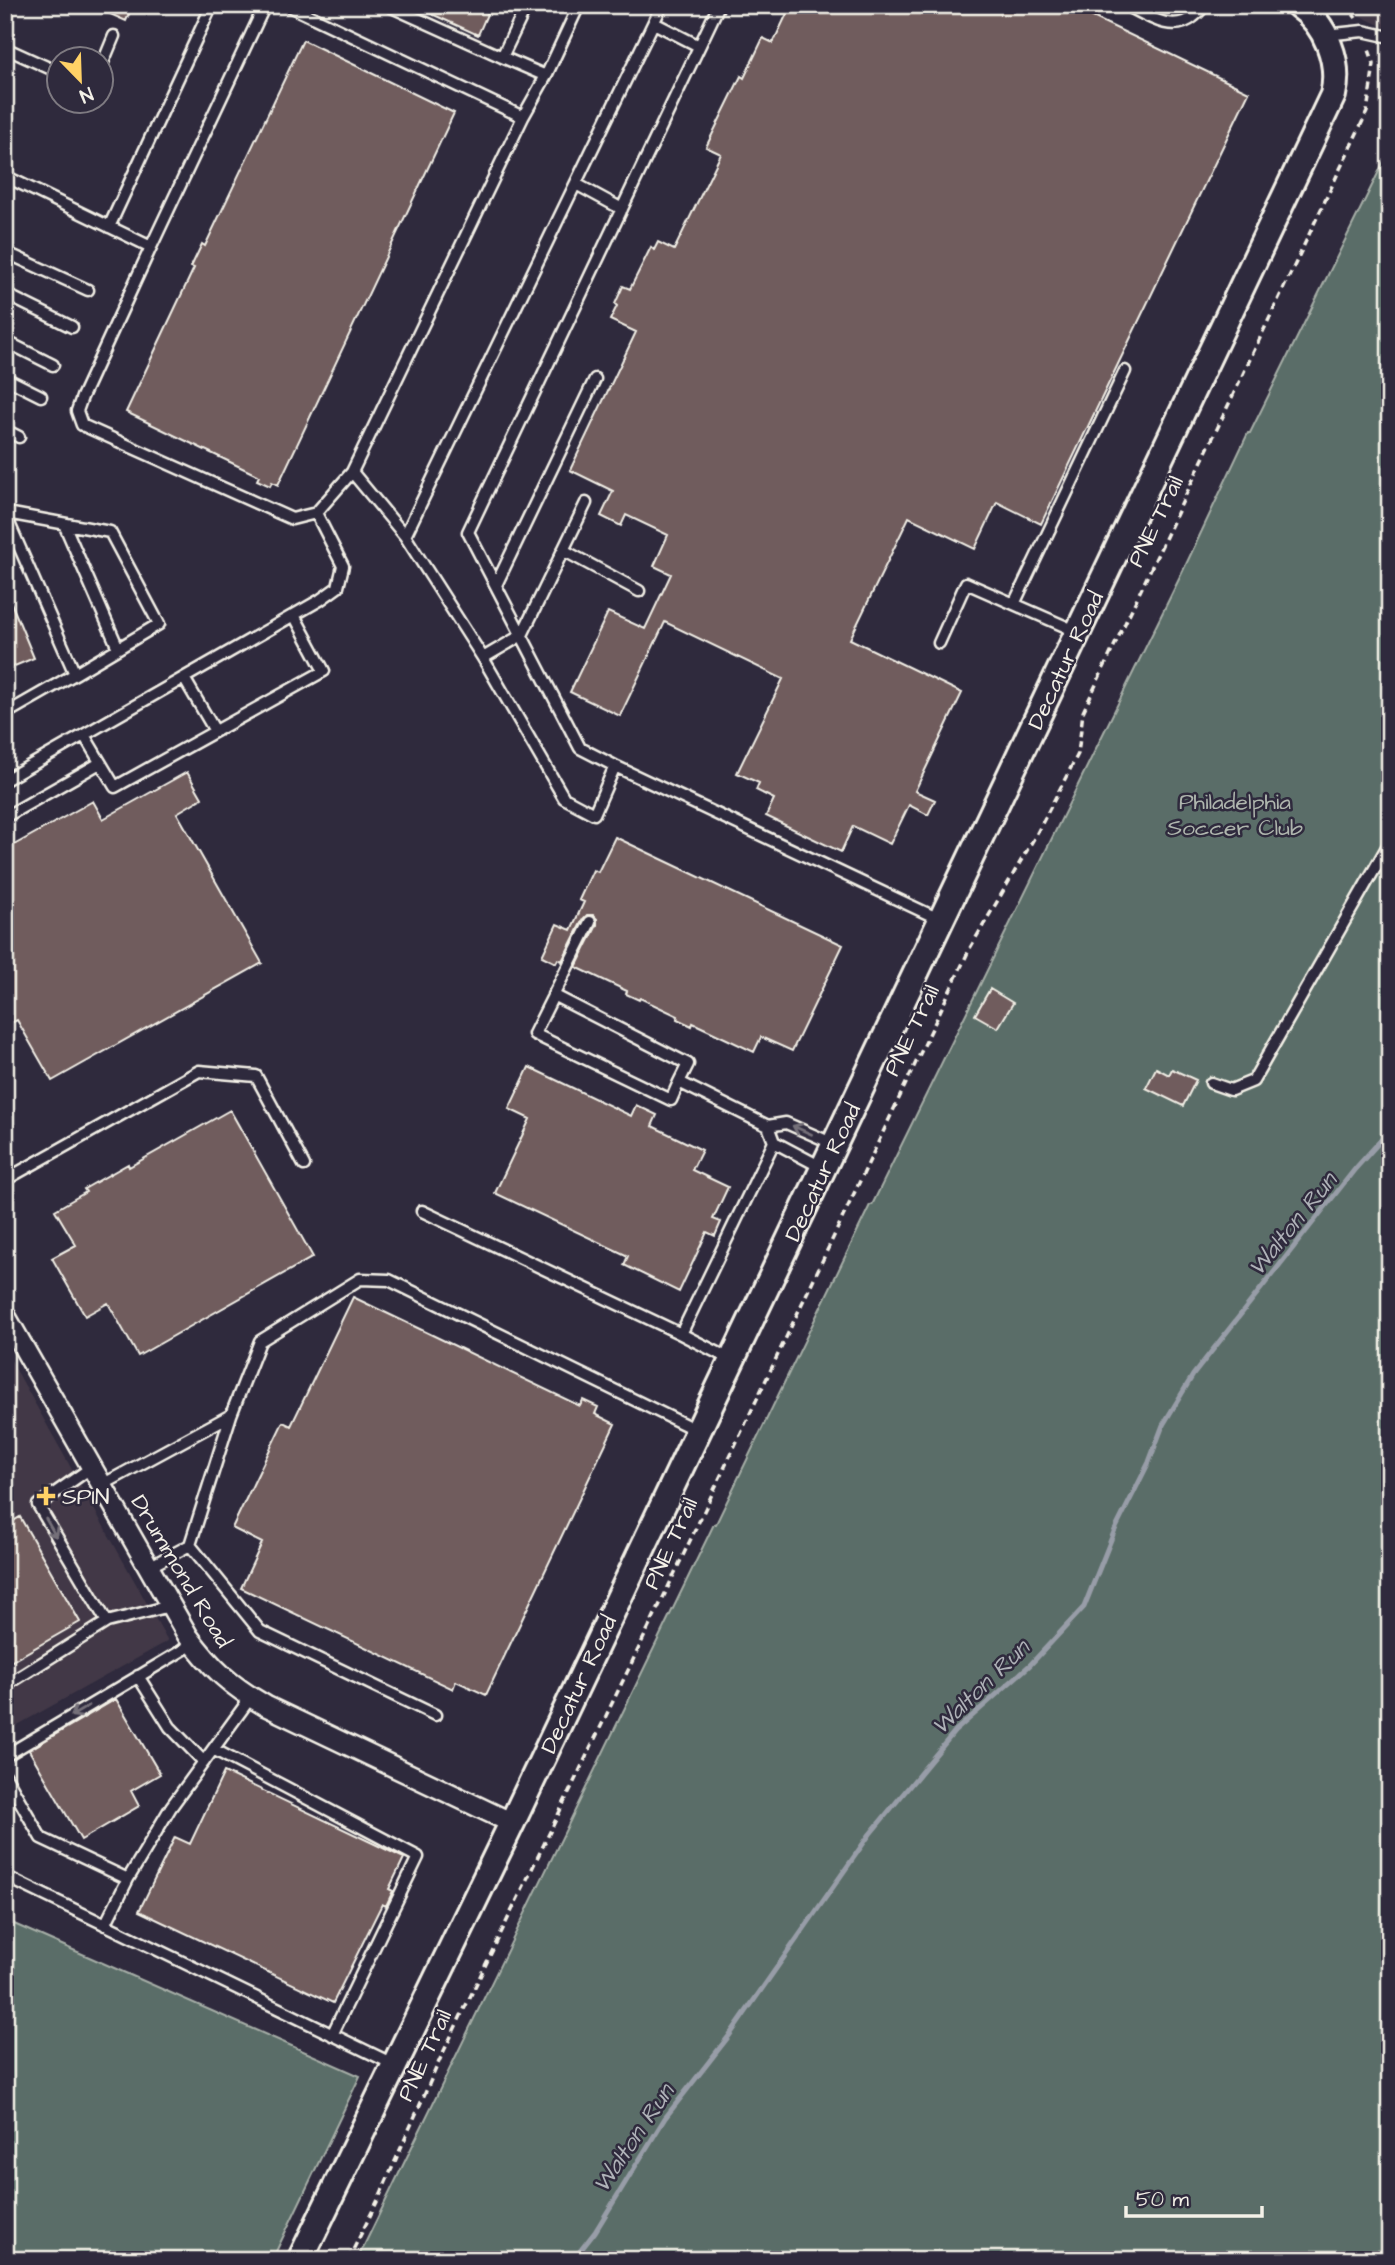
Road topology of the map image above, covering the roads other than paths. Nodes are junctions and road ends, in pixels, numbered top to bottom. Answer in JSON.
{"nodes":[{"id":1,"x":212,"y":5,"type":"edge"},
{"id":2,"x":265,"y":5,"type":"edge"},
{"id":3,"x":287,"y":5,"type":"edge"},
{"id":4,"x":387,"y":5,"type":"edge"},
{"id":5,"x":527,"y":5,"type":"edge"},
{"id":6,"x":579,"y":5,"type":"edge"},
{"id":7,"x":662,"y":5,"type":"edge"},
{"id":8,"x":719,"y":5,"type":"edge"},
{"id":9,"x":1126,"y":5,"type":"edge"},
{"id":10,"x":1204,"y":5,"type":"edge"},
{"id":11,"x":1298,"y":5,"type":"edge"},
{"id":12,"x":654,"y":23,"type":"junction"},
{"id":13,"x":1324,"y":35,"type":"junction"},
{"id":14,"x":114,"y":36,"type":"dead end"},
{"id":15,"x":1390,"y":37,"type":"edge"},
{"id":16,"x":110,"y":46,"type":"edge"},
{"id":17,"x":699,"y":46,"type":"junction"},
{"id":18,"x":5,"y":48,"type":"edge"},
{"id":19,"x":502,"y":57,"type":"junction"},
{"id":20,"x":46,"y":67,"type":"edge"},
{"id":21,"x":546,"y":76,"type":"junction"},
{"id":22,"x":523,"y":117,"type":"junction"},
{"id":23,"x":5,"y":176,"type":"edge"},
{"id":24,"x":576,"y":184,"type":"junction"},
{"id":25,"x":622,"y":209,"type":"junction"},
{"id":26,"x":109,"y":227,"type":"junction"},
{"id":27,"x":150,"y":247,"type":"junction"},
{"id":28,"x":7,"y":256,"type":"edge"},
{"id":29,"x":88,"y":290,"type":"dead end"},
{"id":30,"x":5,"y":294,"type":"edge"},
{"id":31,"x":72,"y":327,"type":"dead end"},
{"id":32,"x":5,"y":341,"type":"edge"},
{"id":33,"x":53,"y":365,"type":"dead end"},
{"id":34,"x":1125,"y":371,"type":"dead end"},
{"id":35,"x":5,"y":378,"type":"edge"},
{"id":36,"x":595,"y":379,"type":"dead end"},
{"id":37,"x":41,"y":396,"type":"dead end"},
{"id":38,"x":5,"y":430,"type":"edge"},
{"id":39,"x":19,"y":436,"type":"dead end"},
{"id":40,"x":352,"y":472,"type":"junction"},
{"id":41,"x":586,"y":503,"type":"dead end"},
{"id":42,"x":316,"y":513,"type":"junction"},
{"id":43,"x":6,"y":514,"type":"edge"},
{"id":44,"x":64,"y":524,"type":"junction"},
{"id":45,"x":405,"y":536,"type":"junction"},
{"id":46,"x":563,"y":550,"type":"junction"},
{"id":47,"x":496,"y":585,"type":"junction"},
{"id":48,"x":639,"y":591,"type":"dead end"},
{"id":49,"x":1014,"y":604,"type":"junction"},
{"id":50,"x":294,"y":615,"type":"junction"},
{"id":51,"x":1078,"y":632,"type":"junction"},
{"id":52,"x":522,"y":635,"type":"junction"},
{"id":53,"x":939,"y":643,"type":"dead end"},
{"id":54,"x":118,"y":648,"type":"junction"},
{"id":55,"x":483,"y":658,"type":"junction"},
{"id":56,"x":75,"y":674,"type":"junction"},
{"id":57,"x":184,"y":678,"type":"junction"},
{"id":58,"x":5,"y":714,"type":"edge"},
{"id":59,"x":215,"y":731,"type":"junction"},
{"id":60,"x":84,"y":735,"type":"junction"},
{"id":61,"x":100,"y":762,"type":"junction"},
{"id":62,"x":615,"y":766,"type":"junction"},
{"id":63,"x":5,"y":780,"type":"edge"},
{"id":64,"x":5,"y":817,"type":"edge"},
{"id":65,"x":1390,"y":842,"type":"edge"},
{"id":66,"x":941,"y":920,"type":"junction"},
{"id":67,"x":590,"y":922,"type":"dead end"},
{"id":68,"x":553,"y":995,"type":"junction"},
{"id":69,"x":680,"y":1082,"type":"junction"},
{"id":70,"x":1211,"y":1083,"type":"dead end"},
{"id":71,"x":768,"y":1126,"type":"junction"},
{"id":72,"x":774,"y":1142,"type":"junction"},
{"id":73,"x":835,"y":1145,"type":"junction"},
{"id":74,"x":304,"y":1165,"type":"dead end"},
{"id":75,"x":824,"y":1168,"type":"junction"},
{"id":76,"x":5,"y":1180,"type":"edge"},
{"id":77,"x":422,"y":1211,"type":"dead end"},
{"id":78,"x":5,"y":1315,"type":"edge"},
{"id":79,"x":681,"y":1334,"type":"junction"},
{"id":80,"x":732,"y":1360,"type":"junction"},
{"id":81,"x":231,"y":1415,"type":"junction"},
{"id":82,"x":699,"y":1431,"type":"junction"},
{"id":83,"x":92,"y":1467,"type":"junction"},
{"id":84,"x":102,"y":1485,"type":"junction"},
{"id":85,"x":190,"y":1545,"type":"junction"},
{"id":86,"x":149,"y":1567,"type":"junction"},
{"id":87,"x":170,"y":1606,"type":"junction"},
{"id":88,"x":107,"y":1622,"type":"junction"},
{"id":89,"x":193,"y":1644,"type":"junction"},
{"id":90,"x":138,"y":1676,"type":"junction"},
{"id":91,"x":5,"y":1686,"type":"edge"},
{"id":92,"x":251,"y":1697,"type":"junction"},
{"id":93,"x":435,"y":1714,"type":"dead end"},
{"id":94,"x":213,"y":1749,"type":"junction"},
{"id":95,"x":5,"y":1756,"type":"edge"},
{"id":96,"x":204,"y":1762,"type":"junction"},
{"id":97,"x":5,"y":1775,"type":"edge"},
{"id":98,"x":512,"y":1823,"type":"junction"},
{"id":99,"x":5,"y":1871,"type":"edge"},
{"id":100,"x":128,"y":1879,"type":"junction"},
{"id":101,"x":105,"y":1925,"type":"junction"},
{"id":102,"x":332,"y":2035,"type":"junction"},
{"id":103,"x":395,"y":2065,"type":"junction"},
{"id":104,"x":300,"y":2260,"type":"edge"}],
"edges":[{"from":1,"to":26,"type":"lane"},
{"from":2,"to":27,"type":"lane"},
{"from":3,"to":22,"type":"lane"},
{"from":4,"to":19,"type":"lane"},
{"from":5,"to":19,"type":"lane"},
{"from":6,"to":21,"type":"lane"},
{"from":7,"to":12,"type":"lane"},
{"from":8,"to":17,"type":"lane"},
{"from":9,"to":10,"type":"lane"},
{"from":11,"to":13,"type":"street"},
{"from":12,"to":17,"type":"lane"},
{"from":12,"to":24,"type":"lane"},
{"from":13,"to":15,"type":"lane"},
{"from":13,"to":51,"type":"street","name":"Decatur Road"},
{"from":14,"to":16,"type":"lane"},
{"from":17,"to":25,"type":"lane"},
{"from":18,"to":20,"type":"lane"},
{"from":19,"to":21,"type":"lane"},
{"from":21,"to":22,"type":"lane"},
{"from":22,"to":40,"type":"lane"},
{"from":23,"to":26,"type":"lane"},
{"from":24,"to":25,"type":"lane"},
{"from":24,"to":45,"type":"lane"},
{"from":25,"to":47,"type":"lane"},
{"from":26,"to":27,"type":"lane"},
{"from":27,"to":42,"type":"lane"},
{"from":28,"to":29,"type":"lane"},
{"from":30,"to":31,"type":"lane"},
{"from":32,"to":33,"type":"lane"},
{"from":34,"to":49,"type":"lane"},
{"from":35,"to":37,"type":"lane"},
{"from":36,"to":47,"type":"lane"},
{"from":38,"to":39,"type":"lane"},
{"from":40,"to":42,"type":"lane"},
{"from":40,"to":45,"type":"lane"},
{"from":41,"to":46,"type":"lane"},
{"from":42,"to":50,"type":"lane"},
{"from":43,"to":44,"type":"lane"},
{"from":43,"to":56,"type":"lane"},
{"from":44,"to":54,"type":"lane"},
{"from":44,"to":54,"type":"lane"},
{"from":45,"to":55,"type":"lane"},
{"from":46,"to":48,"type":"lane"},
{"from":46,"to":52,"type":"lane"},
{"from":47,"to":52,"type":"lane"},
{"from":49,"to":51,"type":"lane"},
{"from":49,"to":53,"type":"lane"},
{"from":50,"to":57,"type":"lane"},
{"from":50,"to":59,"type":"lane"},
{"from":51,"to":66,"type":"street","name":"Decatur Road"},
{"from":52,"to":55,"type":"lane"},
{"from":52,"to":62,"type":"lane"},
{"from":54,"to":56,"type":"lane"},
{"from":55,"to":62,"type":"lane"},
{"from":56,"to":58,"type":"lane"},
{"from":57,"to":59,"type":"lane"},
{"from":57,"to":60,"type":"lane"},
{"from":59,"to":61,"type":"lane"},
{"from":60,"to":61,"type":"lane"},
{"from":60,"to":63,"type":"lane"},
{"from":61,"to":64,"type":"lane"},
{"from":62,"to":66,"type":"lane"},
{"from":65,"to":70,"type":"lane"},
{"from":66,"to":73,"type":"street","name":"Decatur Road"},
{"from":67,"to":68,"type":"lane"},
{"from":68,"to":69,"type":"lane"},
{"from":68,"to":69,"type":"lane"},
{"from":69,"to":71,"type":"lane"},
{"from":71,"to":72,"type":"lane"},
{"from":73,"to":71,"type":"lane","one_way":true},
{"from":72,"to":75,"type":"lane"},
{"from":72,"to":79,"type":"lane"},
{"from":73,"to":75,"type":"street","name":"Decatur Road"},
{"from":74,"to":76,"type":"lane"},
{"from":75,"to":80,"type":"street","name":"Decatur Road"},
{"from":77,"to":79,"type":"lane"},
{"from":78,"to":83,"type":"street","name":"Drummond Road"},
{"from":79,"to":80,"type":"lane"},
{"from":80,"to":82,"type":"street","name":"Decatur Road"},
{"from":81,"to":82,"type":"lane"},
{"from":81,"to":84,"type":"lane"},
{"from":81,"to":85,"type":"lane"},
{"from":82,"to":98,"type":"street","name":"Decatur Road"},
{"from":83,"to":84,"type":"street","name":"Drummond Road"},
{"from":83,"to":88,"type":"lane","one_way":true},
{"from":84,"to":86,"type":"street","name":"Drummond Road"},
{"from":85,"to":86,"type":"lane"},
{"from":85,"to":93,"type":"lane"},
{"from":86,"to":87,"type":"street","name":"Drummond Road"},
{"from":87,"to":88,"type":"lane"},
{"from":87,"to":89,"type":"street","name":"Drummond Road"},
{"from":88,"to":91,"type":"lane"},
{"from":89,"to":90,"type":"lane"},
{"from":89,"to":92,"type":"street","name":"Drummond Road"},
{"from":90,"to":95,"type":"lane","one_way":true},
{"from":90,"to":96,"type":"lane"},
{"from":92,"to":94,"type":"lane"},
{"from":92,"to":98,"type":"street","name":"Drummond Road"},
{"from":94,"to":96,"type":"lane"},
{"from":94,"to":102,"type":"lane"},
{"from":96,"to":100,"type":"lane"},
{"from":97,"to":100,"type":"lane"},
{"from":98,"to":103,"type":"street","name":"Decatur Road"},
{"from":99,"to":101,"type":"lane"},
{"from":100,"to":101,"type":"lane"},
{"from":101,"to":102,"type":"lane"},
{"from":102,"to":103,"type":"lane"},
{"from":103,"to":104,"type":"street","name":"Decatur Road"}]}
